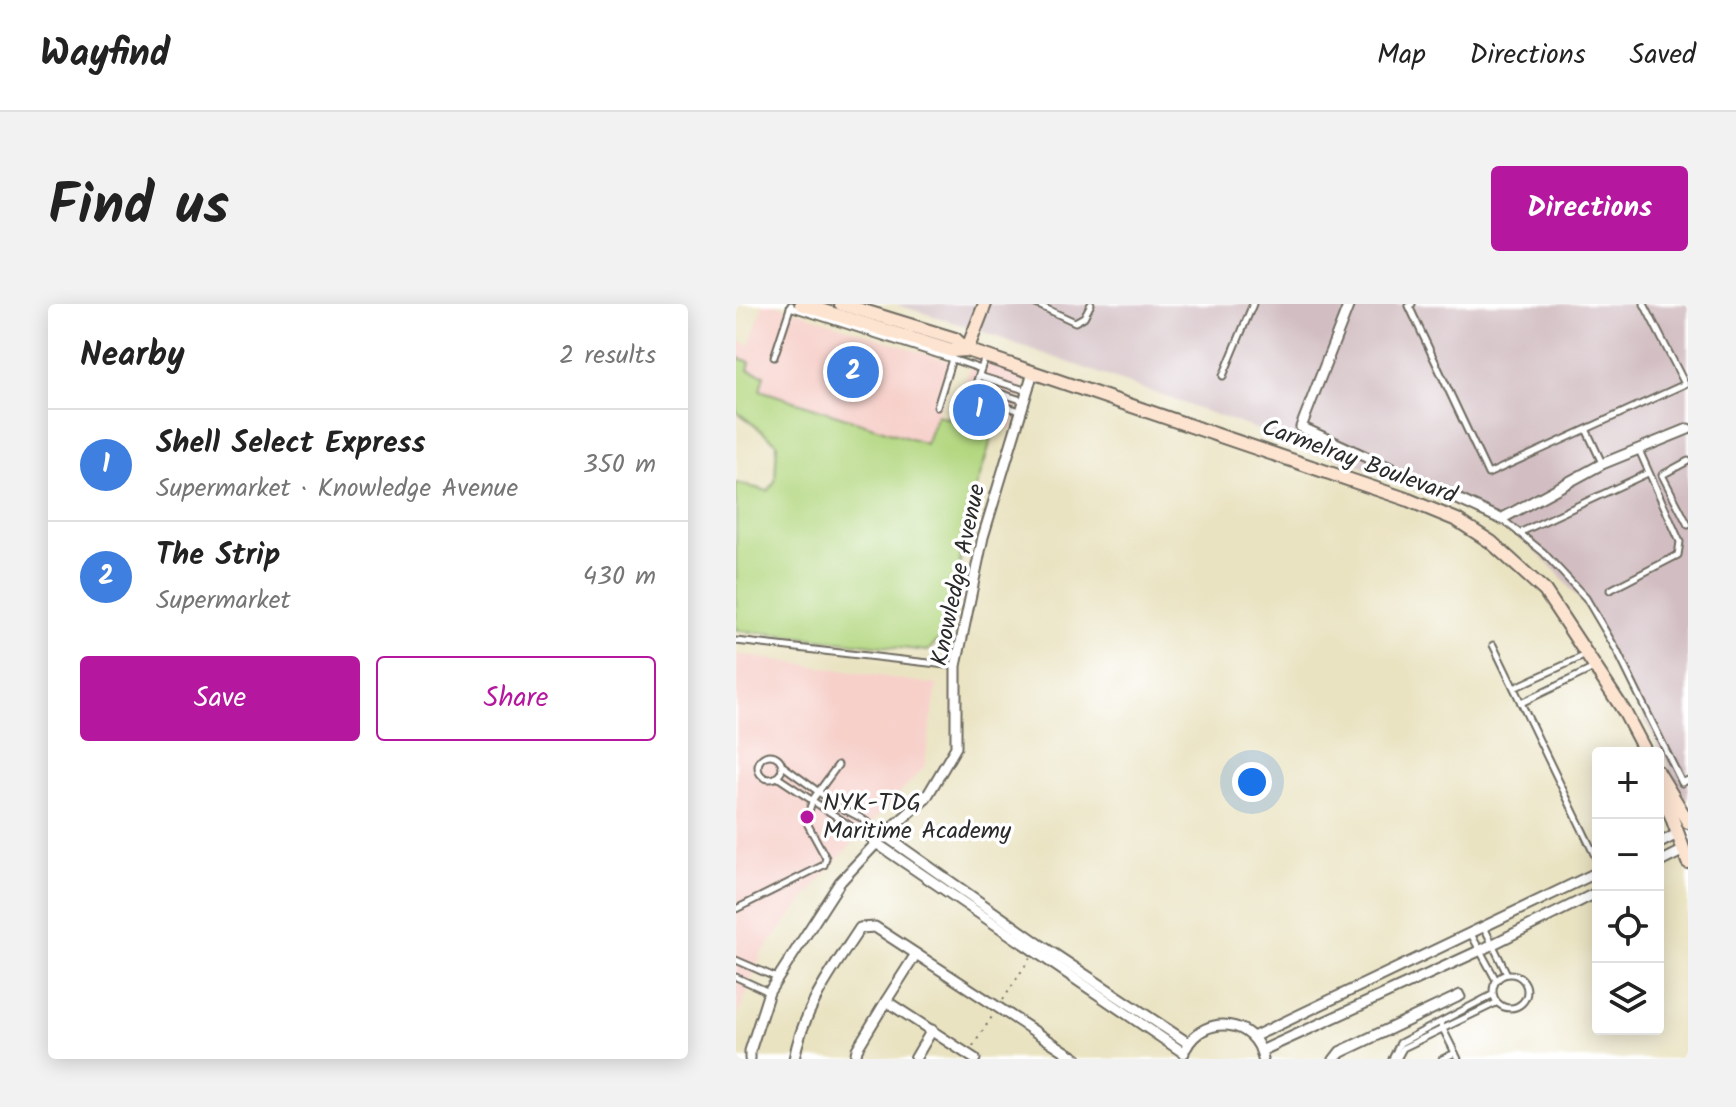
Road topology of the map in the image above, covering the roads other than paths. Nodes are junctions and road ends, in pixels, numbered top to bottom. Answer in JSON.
{"nodes":[{"id":1,"x":841,"y":304,"type":"edge"},
{"id":2,"x":985,"y":304,"type":"edge"},
{"id":3,"x":1036,"y":304,"type":"edge"},
{"id":4,"x":1091,"y":304,"type":"edge"},
{"id":5,"x":1253,"y":304,"type":"edge"},
{"id":6,"x":1349,"y":304,"type":"edge"},
{"id":7,"x":1412,"y":304,"type":"edge"},
{"id":8,"x":1644,"y":304,"type":"edge"},
{"id":9,"x":794,"y":305,"type":"edge"},
{"id":10,"x":896,"y":338,"type":"junction"},
{"id":11,"x":967,"y":350,"type":"junction"},
{"id":12,"x":774,"y":357,"type":"dead end"},
{"id":13,"x":952,"y":359,"type":"junction"},
{"id":14,"x":982,"y":367,"type":"junction"},
{"id":15,"x":1033,"y":372,"type":"junction"},
{"id":16,"x":1223,"y":376,"type":"dead end"},
{"id":17,"x":976,"y":385,"type":"junction"},
{"id":18,"x":1025,"y":401,"type":"junction"},
{"id":19,"x":937,"y":407,"type":"dead end"},
{"id":20,"x":1688,"y":429,"type":"edge"},
{"id":21,"x":1587,"y":431,"type":"junction"},
{"id":22,"x":1639,"y":450,"type":"junction"},
{"id":23,"x":1688,"y":461,"type":"edge"},
{"id":24,"x":1602,"y":464,"type":"junction"},
{"id":25,"x":1648,"y":473,"type":"junction"},
{"id":26,"x":1501,"y":519,"type":"junction"},
{"id":27,"x":1688,"y":525,"type":"edge"},
{"id":28,"x":1518,"y":534,"type":"junction"},
{"id":29,"x":1610,"y":590,"type":"dead end"},
{"id":30,"x":736,"y":641,"type":"edge"},
{"id":31,"x":1493,"y":645,"type":"dead end"},
{"id":32,"x":1586,"y":654,"type":"junction"},
{"id":33,"x":956,"y":666,"type":"junction"},
{"id":34,"x":1594,"y":668,"type":"junction"},
{"id":35,"x":1514,"y":688,"type":"junction"},
{"id":36,"x":1521,"y":703,"type":"junction"},
{"id":37,"x":1642,"y":747,"type":"edge"},
{"id":38,"x":838,"y":765,"type":"dead end"},
{"id":39,"x":783,"y":766,"type":"junction"},
{"id":40,"x":777,"y":777,"type":"junction"},
{"id":41,"x":1688,"y":780,"type":"edge"},
{"id":42,"x":1664,"y":781,"type":"edge"},
{"id":43,"x":818,"y":793,"type":"junction"},
{"id":44,"x":813,"y":799,"type":"junction"},
{"id":45,"x":1664,"y":802,"type":"edge"},
{"id":46,"x":1683,"y":808,"type":"edge"},
{"id":47,"x":1688,"y":822,"type":"edge"},
{"id":48,"x":1683,"y":832,"type":"edge"},
{"id":49,"x":884,"y":835,"type":"junction"},
{"id":50,"x":1664,"y":841,"type":"edge"},
{"id":51,"x":876,"y":843,"type":"junction"},
{"id":52,"x":1592,"y":850,"type":"edge"},
{"id":53,"x":1687,"y":853,"type":"edge"},
{"id":54,"x":1664,"y":861,"type":"edge"},
{"id":55,"x":1592,"y":875,"type":"edge"},
{"id":56,"x":1592,"y":895,"type":"edge"},
{"id":57,"x":736,"y":909,"type":"edge"},
{"id":58,"x":1484,"y":927,"type":"junction"},
{"id":59,"x":1471,"y":933,"type":"junction"},
{"id":60,"x":1492,"y":944,"type":"junction"},
{"id":61,"x":1481,"y":950,"type":"junction"},
{"id":62,"x":916,"y":954,"type":"junction"},
{"id":63,"x":736,"y":960,"type":"edge"},
{"id":64,"x":1507,"y":974,"type":"junction"},
{"id":65,"x":1383,"y":975,"type":"junction"},
{"id":66,"x":736,"y":977,"type":"edge"},
{"id":67,"x":778,"y":978,"type":"junction"},
{"id":68,"x":1496,"y":980,"type":"junction"},
{"id":69,"x":1352,"y":989,"type":"junction"},
{"id":70,"x":1390,"y":990,"type":"junction"},
{"id":71,"x":769,"y":992,"type":"junction"},
{"id":72,"x":1492,"y":995,"type":"junction"},
{"id":73,"x":886,"y":1001,"type":"junction"},
{"id":74,"x":1496,"y":1003,"type":"junction"},
{"id":75,"x":1359,"y":1005,"type":"junction"},
{"id":76,"x":1440,"y":1023,"type":"junction"},
{"id":77,"x":932,"y":1030,"type":"junction"},
{"id":78,"x":1443,"y":1030,"type":"junction"},
{"id":79,"x":1253,"y":1037,"type":"junction"},
{"id":80,"x":1188,"y":1043,"type":"junction"},
{"id":81,"x":1262,"y":1055,"type":"edge"},
{"id":82,"x":1184,"y":1056,"type":"edge"},
{"id":83,"x":1456,"y":1056,"type":"edge"},
{"id":84,"x":750,"y":1059,"type":"edge"},
{"id":85,"x":794,"y":1059,"type":"edge"},
{"id":86,"x":855,"y":1059,"type":"edge"},
{"id":87,"x":915,"y":1059,"type":"edge"},
{"id":88,"x":975,"y":1059,"type":"edge"},
{"id":89,"x":1077,"y":1059,"type":"edge"},
{"id":90,"x":1334,"y":1059,"type":"edge"},
{"id":91,"x":1394,"y":1059,"type":"edge"},
{"id":92,"x":1442,"y":1059,"type":"edge"}],
"edges":[{"from":1,"to":11,"type":"street","name":"Carmelray Boulevard"},
{"from":2,"to":11,"type":"street"},
{"from":3,"to":4,"type":"lane"},
{"from":5,"to":16,"type":"lane"},
{"from":6,"to":26,"type":"street"},
{"from":7,"to":21,"type":"lane"},
{"from":8,"to":21,"type":"lane"},
{"from":9,"to":10,"type":"street","name":"Carmelray Boulevard"},
{"from":9,"to":12,"type":"lane"},
{"from":10,"to":11,"type":"street","name":"Carmelray Boulevard"},
{"from":10,"to":13,"type":"lane"},
{"from":11,"to":14,"type":"street","name":"Carmelray Boulevard"},
{"from":13,"to":14,"type":"lane"},
{"from":13,"to":19,"type":"lane"},
{"from":14,"to":15,"type":"street","name":"Carmelray Boulevard"},
{"from":14,"to":17,"type":"lane"},
{"from":14,"to":18,"type":"lane"},
{"from":15,"to":18,"type":"street","name":"Knowledge Avenue"},
{"from":15,"to":32,"type":"street","name":"Carmelray Boulevard"},
{"from":17,"to":18,"type":"lane"},
{"from":17,"to":18,"type":"lane"},
{"from":18,"to":33,"type":"street","name":"Knowledge Avenue"},
{"from":20,"to":22,"type":"street"},
{"from":21,"to":24,"type":"lane"},
{"from":22,"to":24,"type":"street"},
{"from":22,"to":25,"type":"lane"},
{"from":23,"to":27,"type":"lane"},
{"from":24,"to":26,"type":"street"},
{"from":25,"to":28,"type":"lane"},
{"from":25,"to":29,"type":"lane"},
{"from":26,"to":28,"type":"lane"},
{"from":28,"to":41,"type":"lane"},
{"from":30,"to":33,"type":"lane"},
{"from":31,"to":35,"type":"lane"},
{"from":32,"to":34,"type":"street","name":"Carmelray Boulevard"},
{"from":32,"to":35,"type":"lane"},
{"from":33,"to":49,"type":"street","name":"Knowledge Avenue"},
{"from":34,"to":36,"type":"lane"},
{"from":34,"to":37,"type":"street","name":"Carmelray Boulevard"},
{"from":35,"to":36,"type":"lane"},
{"from":36,"to":52,"type":"lane"},
{"from":38,"to":43,"type":"lane"},
{"from":39,"to":40,"type":"lane"},
{"from":39,"to":40,"type":"lane"},
{"from":39,"to":43,"type":"lane"},
{"from":40,"to":44,"type":"lane"},
{"from":42,"to":46,"type":"street"},
{"from":43,"to":44,"type":"lane"},
{"from":43,"to":49,"type":"lane"},
{"from":44,"to":51,"type":"lane"},
{"from":44,"to":57,"type":"lane"},
{"from":45,"to":48,"type":"street"},
{"from":46,"to":47,"type":"street"},
{"from":48,"to":50,"type":"street"},
{"from":48,"to":53,"type":"street"},
{"from":49,"to":51,"type":"street","name":"Knowledge Avenue"},
{"from":49,"to":80,"type":"street"},
{"from":51,"to":67,"type":"street","name":"Knowledge Avenue"},
{"from":51,"to":82,"type":"street"},
{"from":53,"to":54,"type":"street"},
{"from":55,"to":58,"type":"street"},
{"from":56,"to":60,"type":"street"},
{"from":58,"to":59,"type":"street"},
{"from":58,"to":60,"type":"lane"},
{"from":59,"to":61,"type":"lane"},
{"from":59,"to":65,"type":"street"},
{"from":60,"to":61,"type":"street"},
{"from":60,"to":64,"type":"lane"},
{"from":61,"to":68,"type":"lane"},
{"from":61,"to":70,"type":"street"},
{"from":62,"to":73,"type":"street"},
{"from":62,"to":85,"type":"street"},
{"from":62,"to":89,"type":"street"},
{"from":63,"to":67,"type":"lane"},
{"from":64,"to":68,"type":"lane"},
{"from":64,"to":74,"type":"lane"},
{"from":65,"to":69,"type":"street"},
{"from":65,"to":70,"type":"street"},
{"from":66,"to":71,"type":"lane"},
{"from":67,"to":71,"type":"street","name":"Knowledge Avenue"},
{"from":68,"to":72,"type":"lane"},
{"from":69,"to":75,"type":"street"},
{"from":69,"to":79,"type":"street"},
{"from":70,"to":75,"type":"street"},
{"from":71,"to":84,"type":"street","name":"Knowledge Avenue"},
{"from":72,"to":74,"type":"lane"},
{"from":72,"to":76,"type":"lane"},
{"from":73,"to":77,"type":"street"},
{"from":73,"to":86,"type":"street"},
{"from":74,"to":78,"type":"lane"},
{"from":75,"to":81,"type":"street"},
{"from":76,"to":78,"type":"lane"},
{"from":76,"to":91,"type":"lane"},
{"from":77,"to":87,"type":"street"},
{"from":77,"to":88,"type":"street"},
{"from":78,"to":83,"type":"lane"},
{"from":78,"to":91,"type":"lane"},
{"from":79,"to":80,"type":"street"},
{"from":79,"to":81,"type":"street"},
{"from":80,"to":82,"type":"street"},
{"from":83,"to":92,"type":"lane"},
{"from":90,"to":90,"type":"lane"}]}
